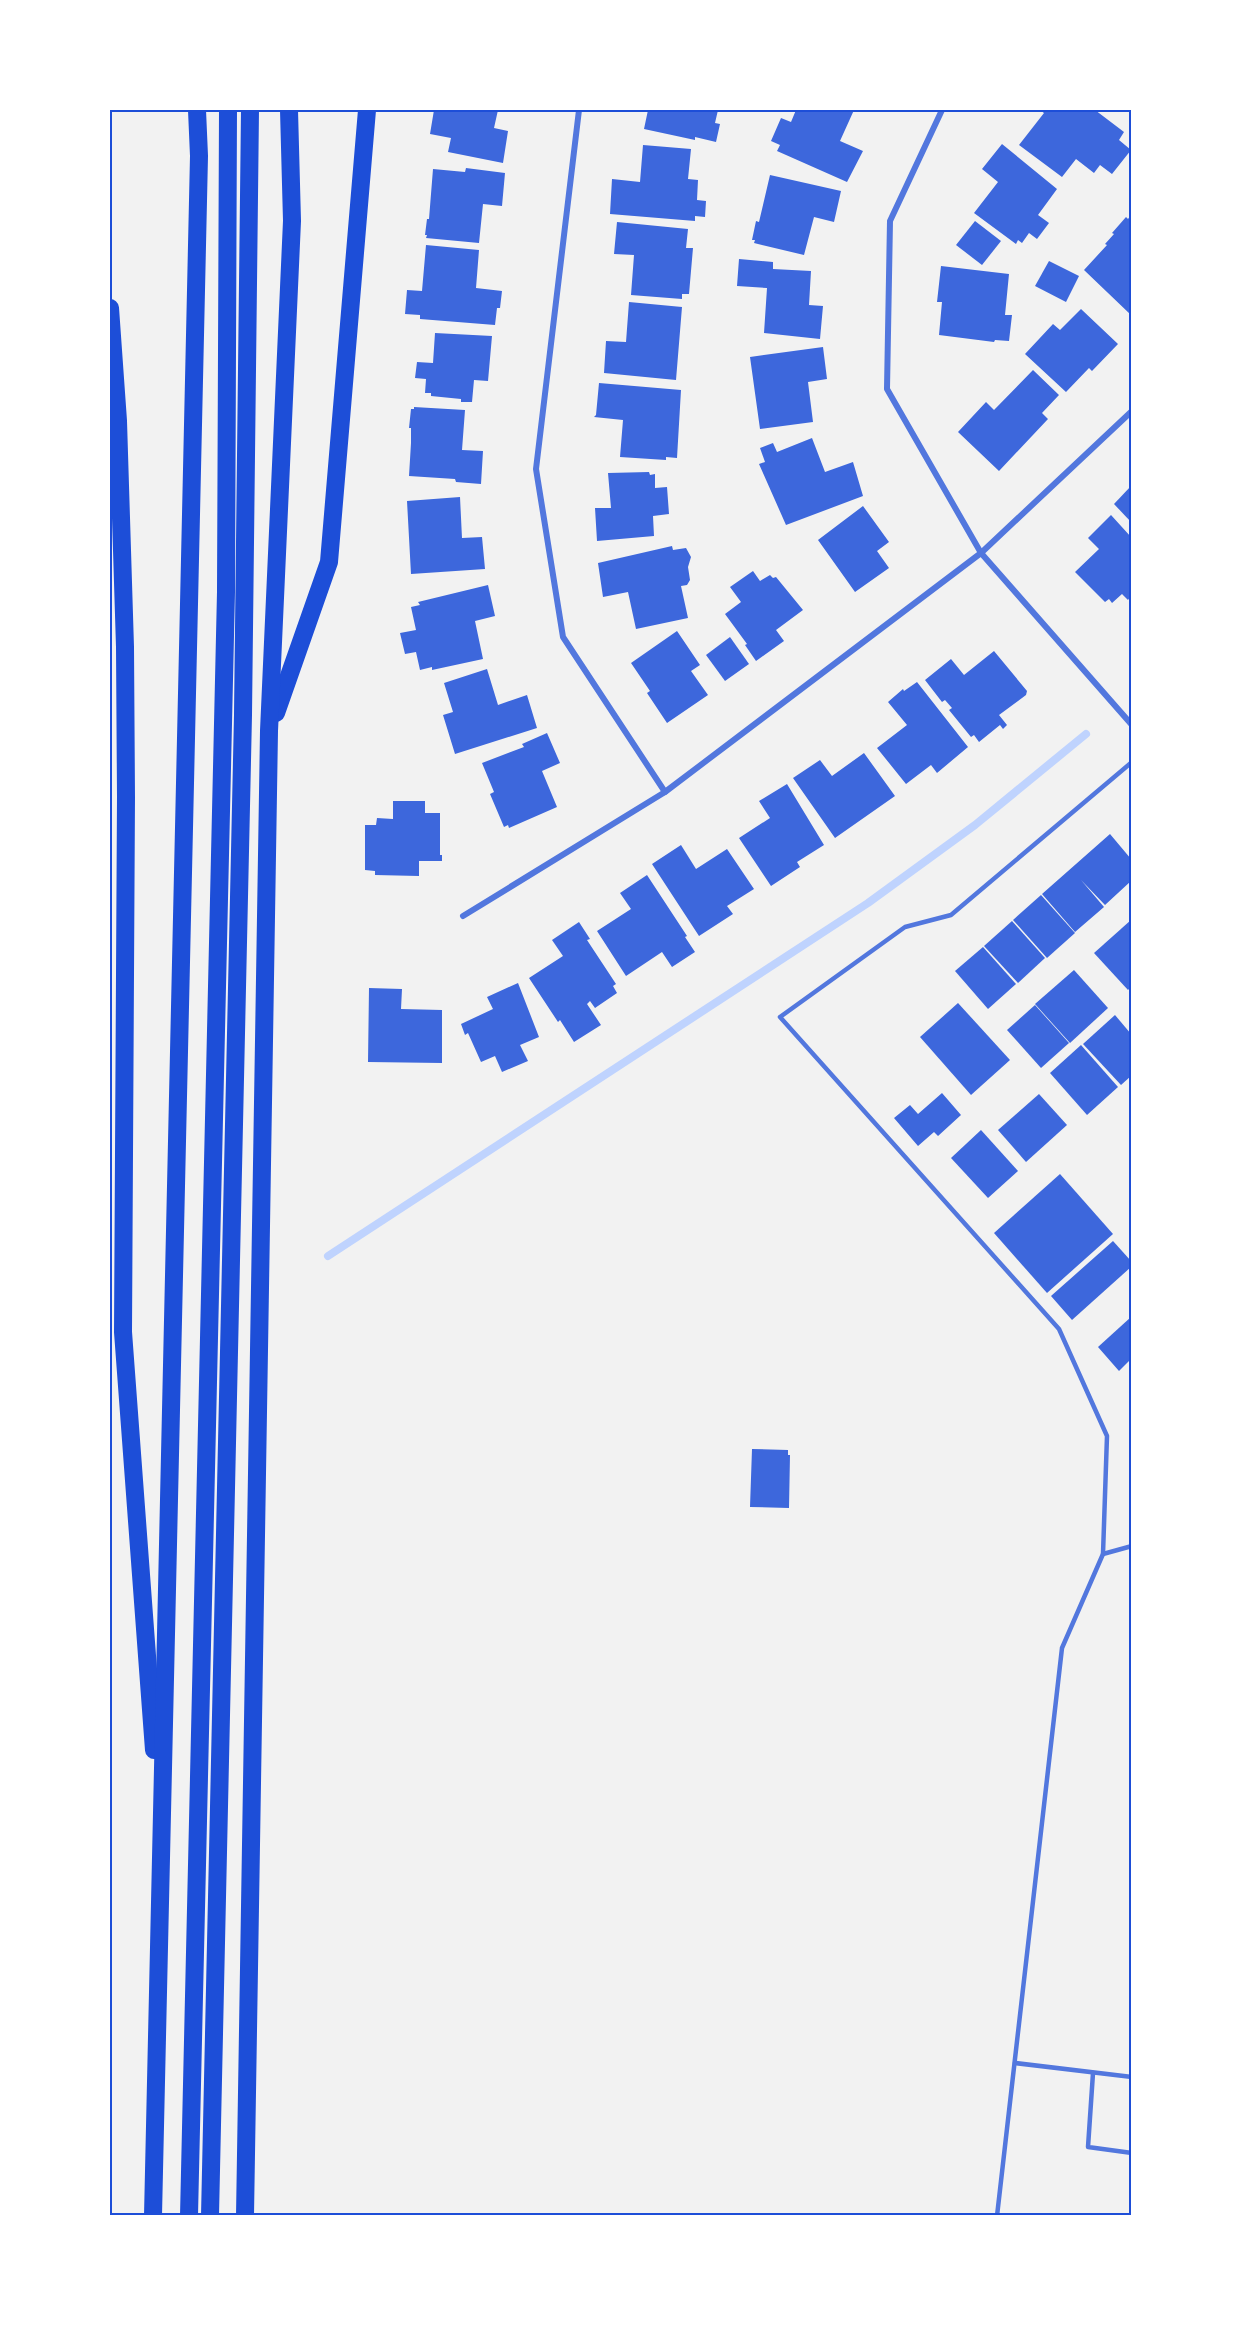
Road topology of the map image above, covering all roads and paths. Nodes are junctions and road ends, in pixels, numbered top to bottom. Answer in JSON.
{"nodes":[{"id":1,"x":198,"y":110,"type":"edge"},
{"id":2,"x":228,"y":110,"type":"edge"},
{"id":3,"x":250,"y":110,"type":"edge"},
{"id":4,"x":289,"y":110,"type":"edge"},
{"id":5,"x":367,"y":110,"type":"edge"},
{"id":6,"x":579,"y":110,"type":"edge"},
{"id":7,"x":942,"y":110,"type":"edge"},
{"id":8,"x":110,"y":308,"type":"edge"},
{"id":9,"x":1131,"y":411,"type":"edge"},
{"id":10,"x":981,"y":554,"type":"junction"},
{"id":11,"x":1131,"y":725,"type":"edge"},
{"id":12,"x":269,"y":731,"type":"junction"},
{"id":13,"x":1131,"y":762,"type":"edge"},
{"id":14,"x":665,"y":792,"type":"junction"},
{"id":15,"x":464,"y":916,"type":"dead end"},
{"id":16,"x":1131,"y":1545,"type":"edge"},
{"id":17,"x":1103,"y":1554,"type":"junction"},
{"id":18,"x":161,"y":1859,"type":"junction"},
{"id":19,"x":1015,"y":2063,"type":"junction"},
{"id":20,"x":1093,"y":2073,"type":"junction"},
{"id":21,"x":1131,"y":2077,"type":"edge"},
{"id":22,"x":1131,"y":2153,"type":"edge"},
{"id":23,"x":153,"y":2216,"type":"edge"},
{"id":24,"x":189,"y":2216,"type":"edge"},
{"id":25,"x":210,"y":2216,"type":"edge"},
{"id":26,"x":245,"y":2216,"type":"edge"},
{"id":27,"x":997,"y":2216,"type":"edge"}],
"edges":[{"from":1,"to":18,"type":"highway"},
{"from":2,"to":24,"type":"highway"},
{"from":3,"to":25,"type":"highway"},
{"from":4,"to":12,"type":"highway"},
{"from":5,"to":12,"type":"highway"},
{"from":6,"to":14,"type":"street"},
{"from":7,"to":10,"type":"street"},
{"from":8,"to":18,"type":"highway"},
{"from":9,"to":10,"type":"street"},
{"from":10,"to":11,"type":"street"},
{"from":10,"to":14,"type":"street"},
{"from":12,"to":26,"type":"highway"},
{"from":13,"to":17,"type":"lane"},
{"from":14,"to":15,"type":"street"},
{"from":16,"to":17,"type":"lane"},
{"from":17,"to":19,"type":"lane"},
{"from":18,"to":23,"type":"highway"},
{"from":19,"to":20,"type":"lane"},
{"from":19,"to":27,"type":"lane"},
{"from":20,"to":21,"type":"lane"},
{"from":20,"to":22,"type":"lane"}]}
